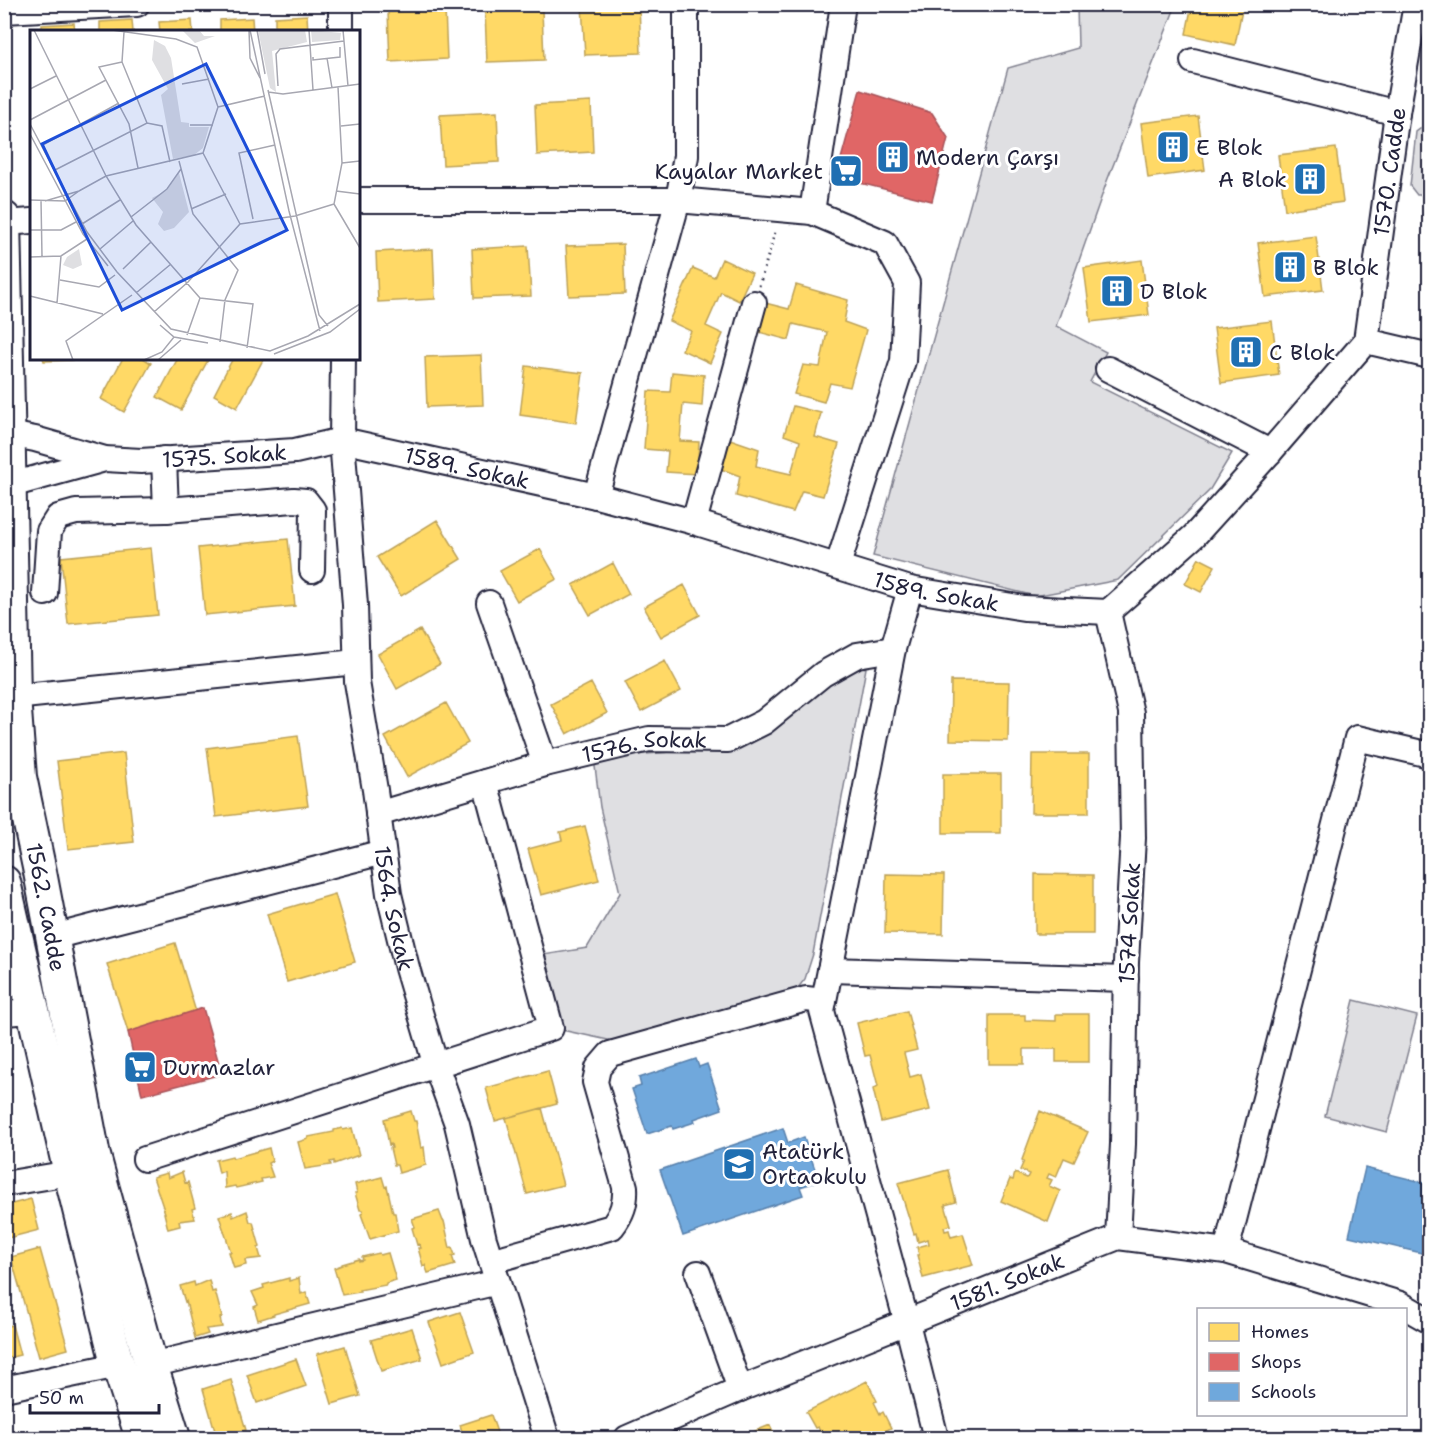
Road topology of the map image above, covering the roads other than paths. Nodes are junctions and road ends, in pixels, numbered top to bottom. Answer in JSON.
{"nodes":[{"id":1,"x":138,"y":4,"type":"edge"},
{"id":2,"x":340,"y":4,"type":"edge"},
{"id":3,"x":686,"y":4,"type":"edge"},
{"id":4,"x":843,"y":4,"type":"edge"},
{"id":5,"x":1416,"y":4,"type":"edge"},
{"id":6,"x":4,"y":11,"type":"edge"},
{"id":7,"x":341,"y":30,"type":"edge"},
{"id":8,"x":1193,"y":61,"type":"dead end"},
{"id":9,"x":1397,"y":113,"type":"junction"},
{"id":10,"x":360,"y":200,"type":"edge"},
{"id":11,"x":678,"y":200,"type":"junction"},
{"id":12,"x":812,"y":212,"type":"junction"},
{"id":13,"x":4,"y":218,"type":"edge"},
{"id":14,"x":30,"y":221,"type":"edge"},
{"id":15,"x":5,"y":223,"type":"edge"},
{"id":16,"x":754,"y":303,"type":"road end"},
{"id":17,"x":1366,"y":341,"type":"junction"},
{"id":18,"x":1430,"y":356,"type":"edge"},
{"id":19,"x":343,"y":360,"type":"edge"},
{"id":20,"x":1108,"y":369,"type":"dead end"},
{"id":21,"x":7,"y":433,"type":"edge"},
{"id":22,"x":342,"y":440,"type":"junction"},
{"id":23,"x":1270,"y":452,"type":"junction"},
{"id":24,"x":105,"y":459,"type":"junction"},
{"id":25,"x":164,"y":459,"type":"junction"},
{"id":26,"x":8,"y":484,"type":"edge"},
{"id":27,"x":596,"y":496,"type":"junction"},
{"id":28,"x":166,"y":510,"type":"junction"},
{"id":29,"x":694,"y":522,"type":"junction"},
{"id":30,"x":838,"y":566,"type":"junction"},
{"id":31,"x":312,"y":570,"type":"dead end"},
{"id":32,"x":910,"y":589,"type":"junction"},
{"id":33,"x":45,"y":593,"type":"dead end"},
{"id":34,"x":489,"y":603,"type":"dead end"},
{"id":35,"x":1108,"y":612,"type":"junction"},
{"id":36,"x":893,"y":649,"type":"junction"},
{"id":37,"x":356,"y":662,"type":"junction"},
{"id":38,"x":15,"y":697,"type":"junction"},
{"id":39,"x":1430,"y":755,"type":"edge"},
{"id":40,"x":545,"y":764,"type":"junction"},
{"id":41,"x":485,"y":782,"type":"junction"},
{"id":42,"x":378,"y":814,"type":"junction"},
{"id":43,"x":383,"y":852,"type":"junction"},
{"id":44,"x":4,"y":882,"type":"edge"},
{"id":45,"x":53,"y":937,"type":"junction"},
{"id":46,"x":830,"y":970,"type":"junction"},
{"id":47,"x":1126,"y":979,"type":"junction"},
{"id":48,"x":824,"y":1002,"type":"junction"},
{"id":49,"x":18,"y":1012,"type":"edge"},
{"id":50,"x":436,"y":1066,"type":"junction"},
{"id":51,"x":145,"y":1159,"type":"dead end"},
{"id":52,"x":70,"y":1173,"type":"junction"},
{"id":53,"x":4,"y":1184,"type":"edge"},
{"id":54,"x":1118,"y":1237,"type":"junction"},
{"id":55,"x":1226,"y":1251,"type":"junction"},
{"id":56,"x":495,"y":1272,"type":"junction"},
{"id":57,"x":698,"y":1273,"type":"dead end"},
{"id":58,"x":1400,"y":1304,"type":"junction"},
{"id":59,"x":1430,"y":1304,"type":"edge"},
{"id":60,"x":1430,"y":1321,"type":"edge"},
{"id":61,"x":907,"y":1323,"type":"junction"},
{"id":62,"x":118,"y":1365,"type":"junction"},
{"id":63,"x":151,"y":1365,"type":"junction"},
{"id":64,"x":4,"y":1389,"type":"edge"},
{"id":65,"x":740,"y":1389,"type":"junction"},
{"id":66,"x":142,"y":1438,"type":"edge"},
{"id":67,"x":174,"y":1438,"type":"edge"},
{"id":68,"x":547,"y":1438,"type":"edge"},
{"id":69,"x":627,"y":1438,"type":"edge"},
{"id":70,"x":936,"y":1438,"type":"edge"}],
"edges":[{"from":1,"to":6,"type":"street"},
{"from":2,"to":7,"type":"street"},
{"from":3,"to":11,"type":"street"},
{"from":4,"to":12,"type":"street"},
{"from":5,"to":9,"type":"street","name":"1570. Cadde"},
{"from":8,"to":9,"type":"street"},
{"from":9,"to":17,"type":"street","name":"1570. Cadde"},
{"from":10,"to":11,"type":"street"},
{"from":11,"to":12,"type":"street"},
{"from":11,"to":27,"type":"street"},
{"from":12,"to":30,"type":"street"},
{"from":13,"to":15,"type":"main road","name":"1562. Cadde"},
{"from":14,"to":15,"type":"street"},
{"from":15,"to":21,"type":"main road","name":"1562. Cadde"},
{"from":16,"to":29,"type":"street"},
{"from":17,"to":18,"type":"street"},
{"from":17,"to":23,"type":"street"},
{"from":19,"to":22,"type":"street","name":"1564. Sokak"},
{"from":20,"to":23,"type":"street"},
{"from":21,"to":24,"type":"street"},
{"from":21,"to":26,"type":"main road","name":"1562. Cadde"},
{"from":22,"to":25,"type":"street","name":"1575. Sokak"},
{"from":22,"to":27,"type":"street","name":"1589. Sokak"},
{"from":22,"to":37,"type":"street","name":"1564. Sokak"},
{"from":23,"to":35,"type":"street"},
{"from":24,"to":25,"type":"street","name":"1575. Sokak"},
{"from":24,"to":26,"type":"street"},
{"from":25,"to":28,"type":"street"},
{"from":26,"to":38,"type":"main road","name":"1562. Cadde"},
{"from":27,"to":29,"type":"street","name":"1589. Sokak"},
{"from":28,"to":31,"type":"street"},
{"from":28,"to":33,"type":"street"},
{"from":29,"to":30,"type":"street","name":"1589. Sokak"},
{"from":30,"to":32,"type":"street","name":"1589. Sokak"},
{"from":32,"to":35,"type":"street","name":"1589. Sokak"},
{"from":32,"to":36,"type":"street"},
{"from":34,"to":40,"type":"street"},
{"from":35,"to":47,"type":"street","name":"1574 Sokak"},
{"from":36,"to":40,"type":"street","name":"1576. Sokak"},
{"from":36,"to":46,"type":"street"},
{"from":37,"to":38,"type":"street"},
{"from":37,"to":42,"type":"street","name":"1564. Sokak"},
{"from":38,"to":45,"type":"main road","name":"1562. Cadde"},
{"from":39,"to":55,"type":"street"},
{"from":40,"to":41,"type":"street","name":"1576. Sokak"},
{"from":41,"to":42,"type":"street","name":"1576. Sokak"},
{"from":41,"to":50,"type":"street"},
{"from":42,"to":43,"type":"street","name":"1564. Sokak"},
{"from":43,"to":45,"type":"street"},
{"from":43,"to":50,"type":"street","name":"1564. Sokak"},
{"from":44,"to":49,"type":"main road","name":"1562. Cadde"},
{"from":45,"to":63,"type":"main road","name":"1562. Cadde"},
{"from":46,"to":47,"type":"street"},
{"from":46,"to":48,"type":"street"},
{"from":47,"to":54,"type":"street","name":"1574 Sokak"},
{"from":48,"to":56,"type":"street"},
{"from":48,"to":61,"type":"street"},
{"from":49,"to":52,"type":"main road","name":"1562. Cadde"},
{"from":50,"to":51,"type":"street"},
{"from":50,"to":56,"type":"street","name":"1564. Sokak"},
{"from":52,"to":53,"type":"street"},
{"from":52,"to":62,"type":"main road","name":"1562. Cadde"},
{"from":54,"to":55,"type":"street","name":"1581. Sokak"},
{"from":54,"to":61,"type":"street","name":"1581. Sokak"},
{"from":55,"to":58,"type":"street","name":"1581. Sokak"},
{"from":56,"to":63,"type":"street"},
{"from":56,"to":68,"type":"street","name":"1564. Sokak"},
{"from":57,"to":65,"type":"street"},
{"from":58,"to":59,"type":"street"},
{"from":58,"to":60,"type":"street"},
{"from":61,"to":65,"type":"street","name":"1581. Sokak"},
{"from":61,"to":70,"type":"street"},
{"from":62,"to":64,"type":"street"},
{"from":62,"to":66,"type":"main road","name":"1562. Cadde"},
{"from":63,"to":67,"type":"main road","name":"1562. Cadde"},
{"from":65,"to":69,"type":"street","name":"1581. Sokak"}]}
